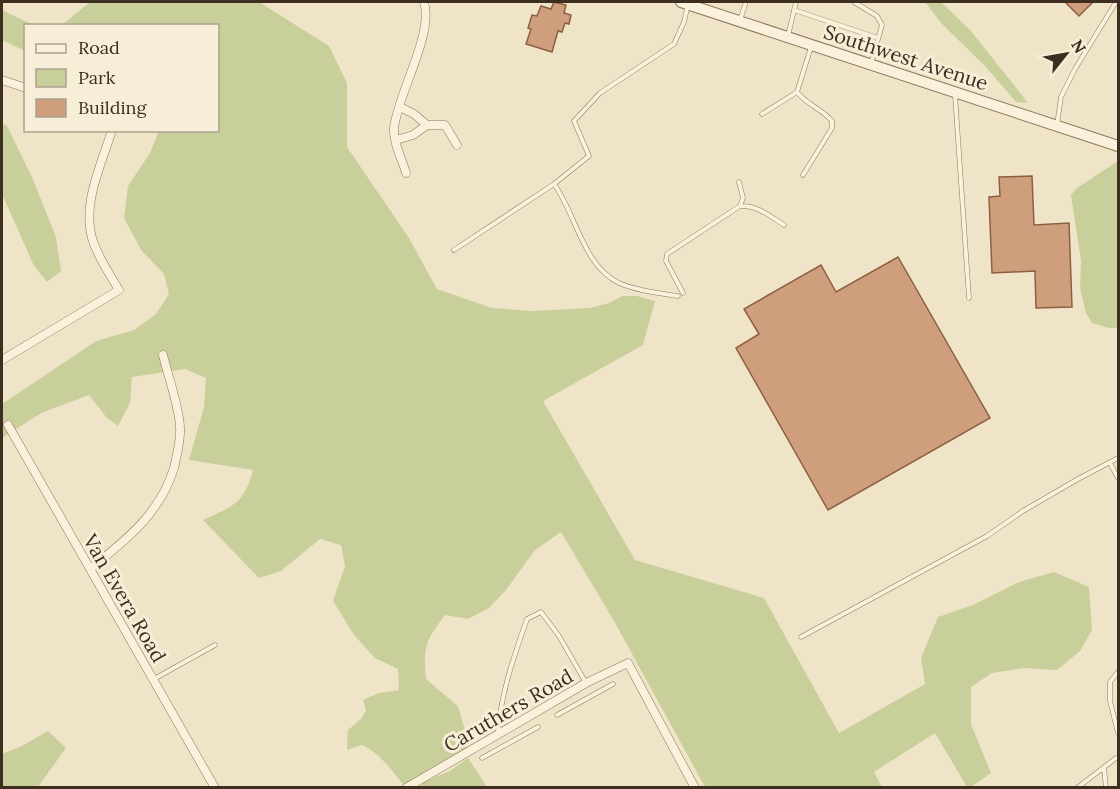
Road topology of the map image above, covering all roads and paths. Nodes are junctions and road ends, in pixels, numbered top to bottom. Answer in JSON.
{"nodes":[{"id":1,"x":424,"y":2,"type":"edge"},
{"id":2,"x":746,"y":2,"type":"edge"},
{"id":3,"x":796,"y":2,"type":"edge"},
{"id":4,"x":854,"y":2,"type":"edge"},
{"id":5,"x":1116,"y":2,"type":"edge"},
{"id":6,"x":685,"y":3,"type":"edge"},
{"id":7,"x":794,"y":10,"type":"junction"},
{"id":8,"x":740,"y":21,"type":"junction"},
{"id":9,"x":788,"y":37,"type":"junction"},
{"id":10,"x":878,"y":38,"type":"junction"},
{"id":11,"x":812,"y":45,"type":"junction"},
{"id":12,"x":871,"y":65,"type":"junction"},
{"id":13,"x":2,"y":80,"type":"edge"},
{"id":14,"x":24,"y":87,"type":"edge"},
{"id":15,"x":797,"y":92,"type":"junction"},
{"id":16,"x":955,"y":92,"type":"junction"},
{"id":17,"x":400,"y":107,"type":"junction"},
{"id":18,"x":762,"y":114,"type":"dead end"},
{"id":19,"x":427,"y":125,"type":"junction"},
{"id":20,"x":1057,"y":126,"type":"junction"},
{"id":21,"x":111,"y":132,"type":"edge"},
{"id":22,"x":396,"y":140,"type":"junction"},
{"id":23,"x":457,"y":145,"type":"dead end"},
{"id":24,"x":1119,"y":146,"type":"edge"},
{"id":25,"x":406,"y":173,"type":"dead end"},
{"id":26,"x":803,"y":175,"type":"dead end"},
{"id":27,"x":739,"y":182,"type":"dead end"},
{"id":28,"x":554,"y":183,"type":"junction"},
{"id":29,"x":740,"y":206,"type":"junction"},
{"id":30,"x":784,"y":225,"type":"dead end"},
{"id":31,"x":454,"y":250,"type":"dead end"},
{"id":32,"x":683,"y":292,"type":"dead end"},
{"id":33,"x":678,"y":296,"type":"dead end"},
{"id":34,"x":969,"y":298,"type":"dead end"},
{"id":35,"x":163,"y":355,"type":"dead end"},
{"id":36,"x":2,"y":360,"type":"edge"},
{"id":37,"x":8,"y":424,"type":"dead end"},
{"id":38,"x":1119,"y":458,"type":"edge"},
{"id":39,"x":1110,"y":463,"type":"junction"},
{"id":40,"x":1119,"y":478,"type":"edge"},
{"id":41,"x":90,"y":569,"type":"junction"},
{"id":42,"x":801,"y":637,"type":"dead end"},
{"id":43,"x":215,"y":645,"type":"dead end"},
{"id":44,"x":1119,"y":672,"type":"edge"},
{"id":45,"x":153,"y":680,"type":"junction"},
{"id":46,"x":586,"y":683,"type":"junction"},
{"id":47,"x":613,"y":684,"type":"dead end"},
{"id":48,"x":576,"y":689,"type":"junction"},
{"id":49,"x":583,"y":701,"type":"junction"},
{"id":50,"x":557,"y":715,"type":"dead end"},
{"id":51,"x":538,"y":727,"type":"dead end"},
{"id":52,"x":500,"y":733,"type":"junction"},
{"id":53,"x":1119,"y":733,"type":"edge"},
{"id":54,"x":507,"y":744,"type":"junction"},
{"id":55,"x":482,"y":759,"type":"dead end"},
{"id":56,"x":1119,"y":759,"type":"edge"},
{"id":57,"x":1104,"y":768,"type":"junction"},
{"id":58,"x":215,"y":788,"type":"edge"},
{"id":59,"x":406,"y":788,"type":"edge"},
{"id":60,"x":695,"y":788,"type":"edge"},
{"id":61,"x":1077,"y":788,"type":"edge"},
{"id":62,"x":1106,"y":788,"type":"edge"}],
"edges":[{"from":1,"to":17,"type":"street"},
{"from":2,"to":8,"type":"lane"},
{"from":3,"to":7,"type":"lane"},
{"from":4,"to":10,"type":"lane"},
{"from":5,"to":20,"type":"lane"},
{"from":6,"to":8,"type":"street","name":"Southwest Avenue"},
{"from":6,"to":28,"type":"lane"},
{"from":7,"to":9,"type":"lane"},
{"from":7,"to":10,"type":"lane"},
{"from":8,"to":9,"type":"street","name":"Southwest Avenue"},
{"from":9,"to":11,"type":"street","name":"Southwest Avenue"},
{"from":10,"to":12,"type":"lane"},
{"from":11,"to":12,"type":"street","name":"Southwest Avenue"},
{"from":11,"to":15,"type":"lane"},
{"from":12,"to":16,"type":"street","name":"Southwest Avenue"},
{"from":13,"to":14,"type":"street"},
{"from":15,"to":18,"type":"lane"},
{"from":15,"to":26,"type":"lane"},
{"from":16,"to":20,"type":"street","name":"Southwest Avenue"},
{"from":16,"to":34,"type":"lane"},
{"from":17,"to":19,"type":"street"},
{"from":17,"to":22,"type":"street"},
{"from":19,"to":22,"type":"street"},
{"from":19,"to":23,"type":"street"},
{"from":20,"to":24,"type":"street","name":"Southwest Avenue"},
{"from":21,"to":36,"type":"street"},
{"from":22,"to":25,"type":"street"},
{"from":27,"to":29,"type":"lane"},
{"from":28,"to":31,"type":"lane"},
{"from":28,"to":33,"type":"lane"},
{"from":29,"to":30,"type":"lane"},
{"from":29,"to":32,"type":"lane"},
{"from":35,"to":41,"type":"street"},
{"from":37,"to":41,"type":"street","name":"Van Evera Road"},
{"from":38,"to":39,"type":"lane"},
{"from":39,"to":40,"type":"lane"},
{"from":39,"to":42,"type":"lane"},
{"from":41,"to":45,"type":"street","name":"Van Evera Road"},
{"from":43,"to":45,"type":"lane"},
{"from":44,"to":53,"type":"lane"},
{"from":45,"to":58,"type":"street","name":"Van Evera Road"},
{"from":46,"to":48,"type":"street","name":"Caruthers Road"},
{"from":46,"to":52,"type":"lane"},
{"from":46,"to":60,"type":"street","name":"Caruthers Road"},
{"from":47,"to":49,"type":"lane"},
{"from":48,"to":49,"type":"lane"},
{"from":48,"to":52,"type":"street","name":"Caruthers Road"},
{"from":49,"to":50,"type":"lane"},
{"from":51,"to":54,"type":"lane"},
{"from":52,"to":54,"type":"lane"},
{"from":52,"to":59,"type":"street","name":"Caruthers Road"},
{"from":54,"to":55,"type":"lane"},
{"from":56,"to":57,"type":"lane"},
{"from":57,"to":61,"type":"lane"},
{"from":57,"to":62,"type":"lane"}]}
